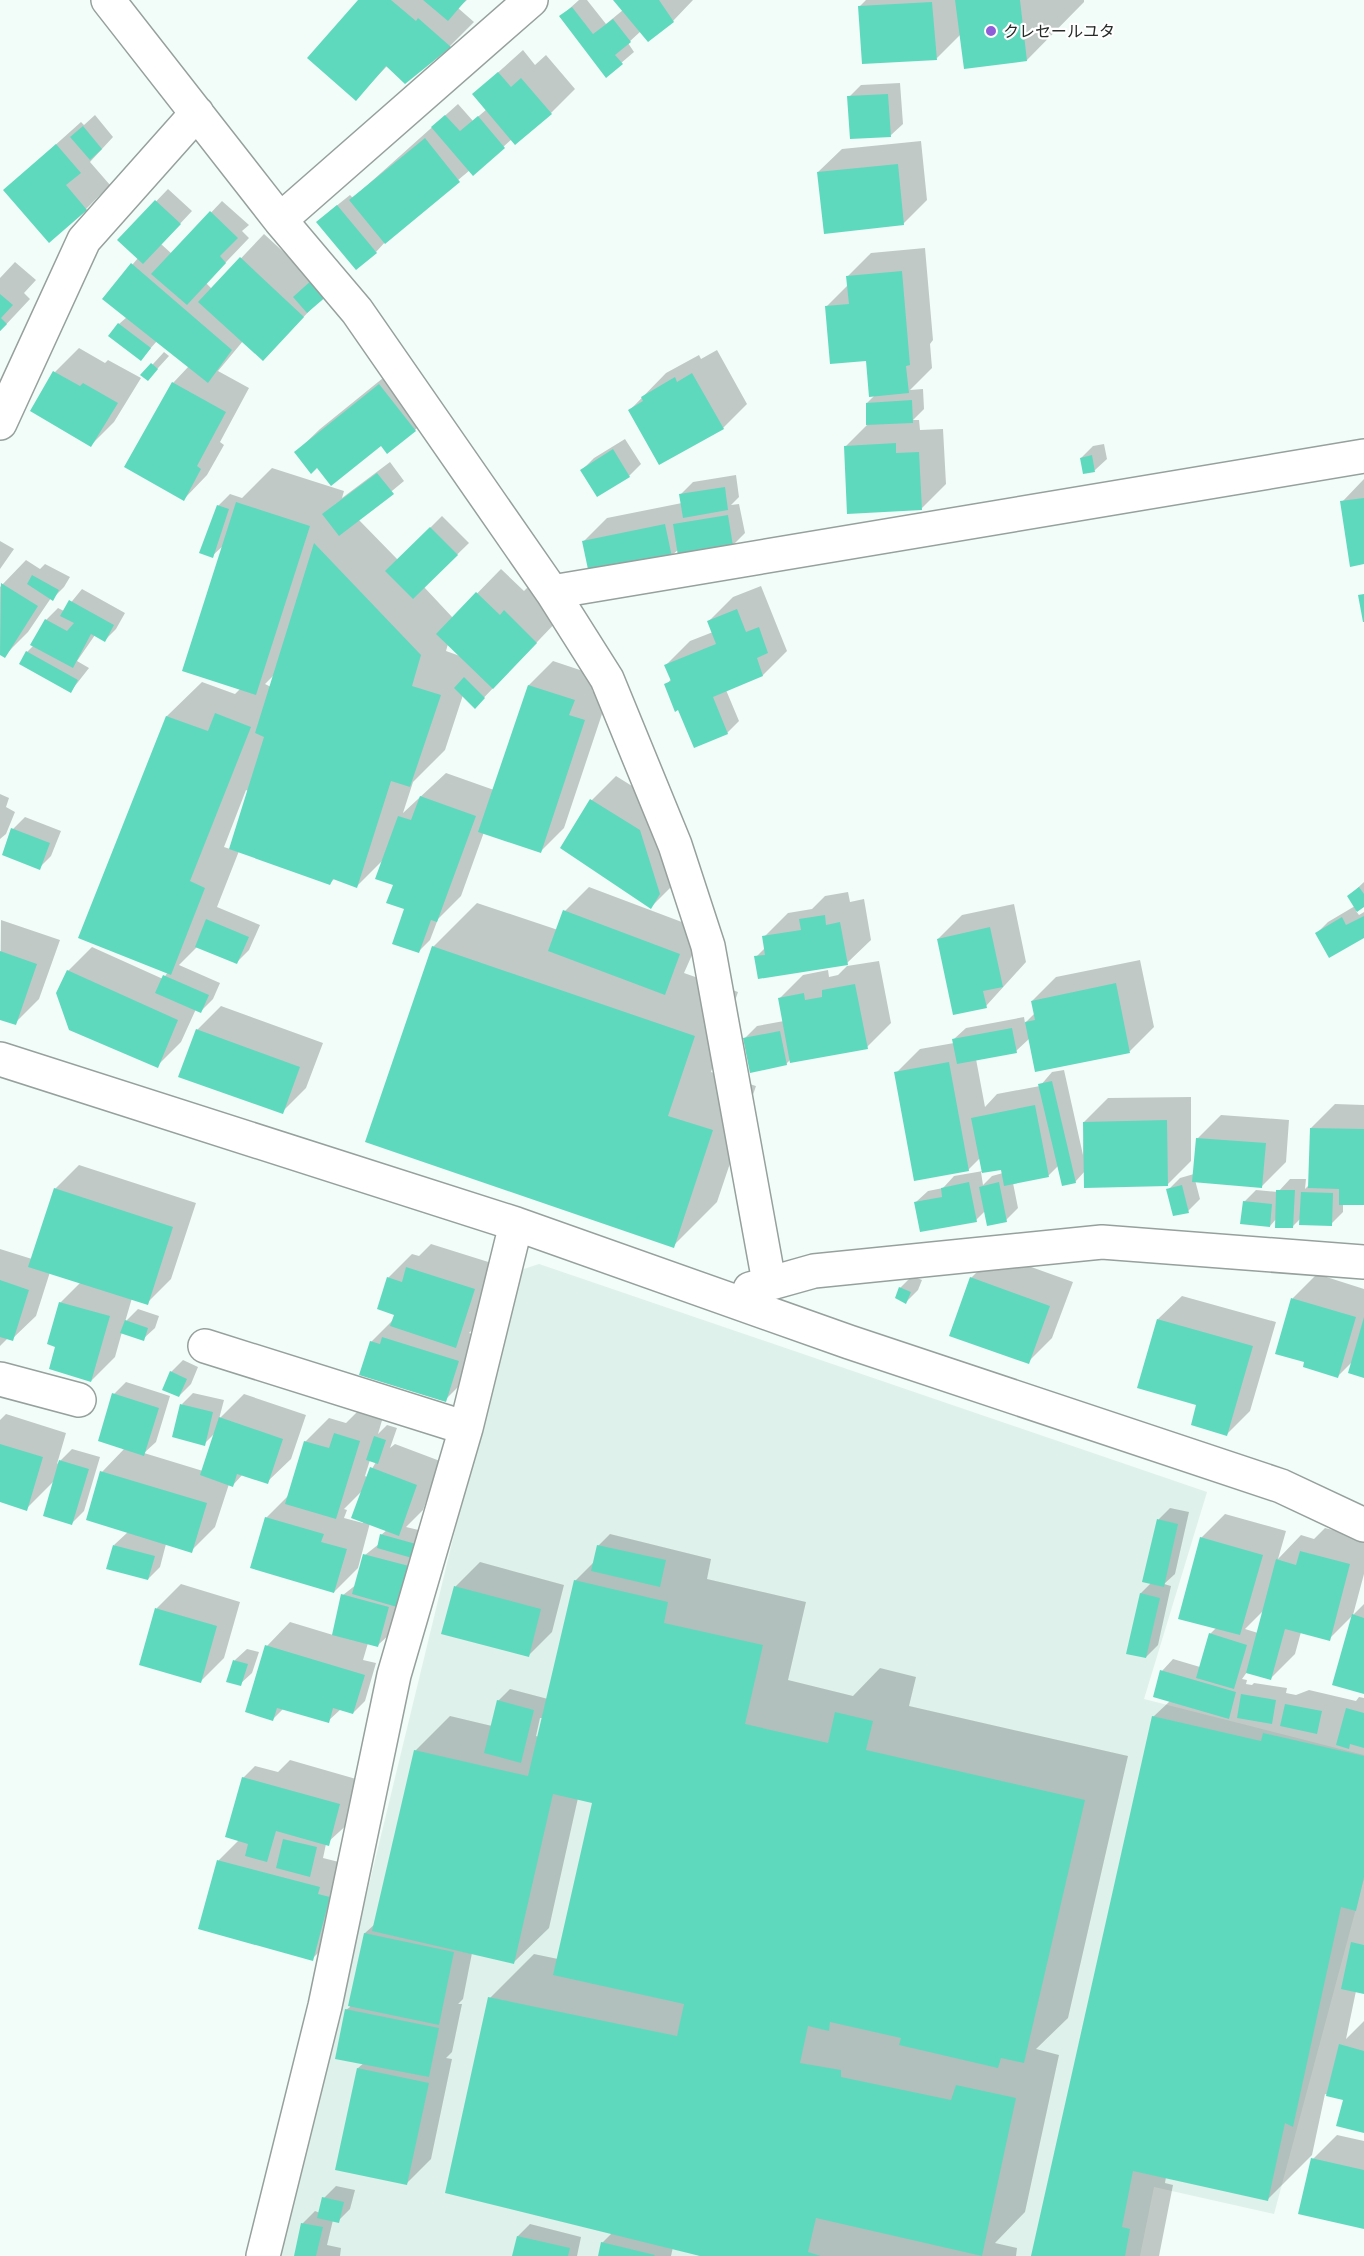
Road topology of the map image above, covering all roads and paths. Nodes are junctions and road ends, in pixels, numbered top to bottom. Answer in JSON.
{"nodes":[{"id":1,"x":108,"y":0,"type":"edge"},
{"id":2,"x":531,"y":0,"type":"edge"},
{"id":3,"x":197,"y":113,"type":"junction"},
{"id":4,"x":280,"y":220,"type":"junction"},
{"id":5,"x":0,"y":423,"type":"edge"},
{"id":6,"x":1364,"y":456,"type":"edge"},
{"id":7,"x":552,"y":592,"type":"junction"},
{"id":8,"x":0,"y":1059,"type":"edge"},
{"id":9,"x":516,"y":1224,"type":"junction"},
{"id":10,"x":1364,"y":1262,"type":"edge"},
{"id":11,"x":769,"y":1282,"type":"junction"},
{"id":12,"x":723,"y":1298,"type":"junction"},
{"id":13,"x":205,"y":1346,"type":"dead end"},
{"id":14,"x":0,"y":1379,"type":"edge"},
{"id":15,"x":79,"y":1400,"type":"dead end"},
{"id":16,"x":466,"y":1428,"type":"junction"},
{"id":17,"x":1364,"y":1525,"type":"edge"},
{"id":18,"x":263,"y":2256,"type":"edge"}],
"edges":[{"from":1,"to":3,"type":"street"},
{"from":2,"to":4,"type":"street"},
{"from":3,"to":4,"type":"street"},
{"from":3,"to":5,"type":"street"},
{"from":4,"to":7,"type":"street"},
{"from":6,"to":7,"type":"street"},
{"from":7,"to":11,"type":"street"},
{"from":8,"to":9,"type":"street"},
{"from":9,"to":12,"type":"street"},
{"from":9,"to":16,"type":"street"},
{"from":10,"to":11,"type":"street"},
{"from":11,"to":12,"type":"street"},
{"from":12,"to":17,"type":"street"},
{"from":13,"to":16,"type":"street"},
{"from":14,"to":15,"type":"street"},
{"from":16,"to":18,"type":"street"}]}
